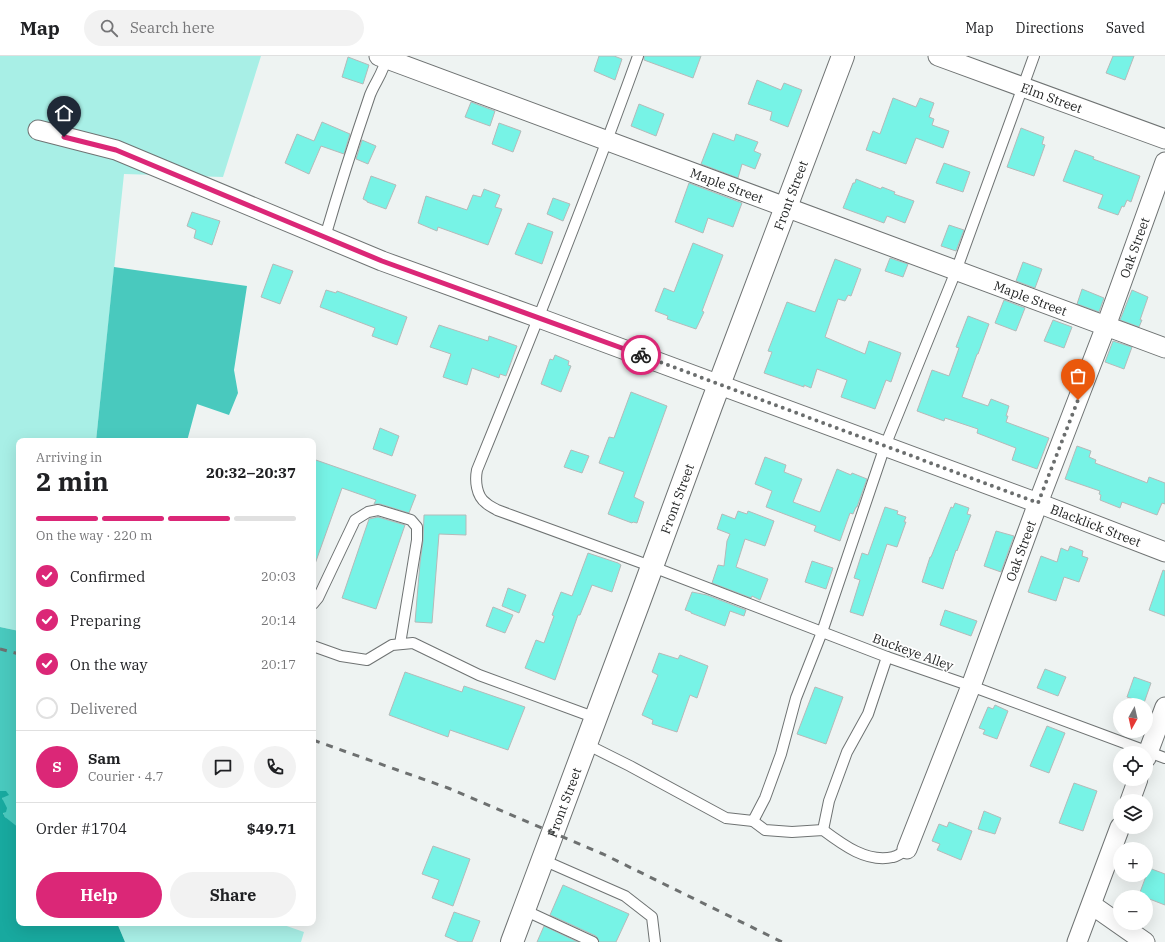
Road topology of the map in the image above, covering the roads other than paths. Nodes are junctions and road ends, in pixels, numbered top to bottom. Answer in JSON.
{"nodes":[{"id":1,"x":638,"y":56,"type":"edge"},
{"id":2,"x":843,"y":56,"type":"edge"},
{"id":3,"x":938,"y":56,"type":"edge"},
{"id":4,"x":1034,"y":56,"type":"edge"},
{"id":5,"x":382,"y":57,"type":"edge"},
{"id":6,"x":1022,"y":87,"type":"junction"},
{"id":7,"x":38,"y":130,"type":"dead end"},
{"id":8,"x":1165,"y":139,"type":"edge"},
{"id":9,"x":608,"y":140,"type":"junction"},
{"id":10,"x":1165,"y":162,"type":"edge"},
{"id":11,"x":786,"y":206,"type":"junction"},
{"id":12,"x":324,"y":237,"type":"junction"},
{"id":13,"x":956,"y":271,"type":"junction"},
{"id":14,"x":539,"y":318,"type":"junction"},
{"id":15,"x":1106,"y":326,"type":"junction"},
{"id":16,"x":1165,"y":348,"type":"edge"},
{"id":17,"x":719,"y":385,"type":"junction"},
{"id":18,"x":885,"y":446,"type":"junction"},
{"id":19,"x":1038,"y":503,"type":"junction"},
{"id":20,"x":1165,"y":552,"type":"edge"},
{"id":21,"x":653,"y":567,"type":"junction"},
{"id":22,"x":316,"y":600,"type":"edge"},
{"id":23,"x":822,"y":632,"type":"junction"},
{"id":24,"x":400,"y":644,"type":"junction"},
{"id":25,"x":316,"y":647,"type":"edge"},
{"id":26,"x":887,"y":657,"type":"junction"},
{"id":27,"x":971,"y":686,"type":"junction"},
{"id":28,"x":1165,"y":707,"type":"edge"},
{"id":29,"x":596,"y":718,"type":"junction"},
{"id":30,"x":586,"y":744,"type":"junction"},
{"id":31,"x":1127,"y":746,"type":"edge"},
{"id":32,"x":1153,"y":756,"type":"edge"},
{"id":33,"x":752,"y":820,"type":"junction"},
{"id":34,"x":823,"y":830,"type":"junction"},
{"id":35,"x":1117,"y":834,"type":"edge"},
{"id":36,"x":907,"y":849,"type":"joint"},
{"id":37,"x":543,"y":860,"type":"junction"},
{"id":38,"x":1092,"y":905,"type":"junction"},
{"id":39,"x":524,"y":910,"type":"junction"},
{"id":40,"x":512,"y":942,"type":"edge"},
{"id":41,"x":593,"y":942,"type":"edge"},
{"id":42,"x":655,"y":942,"type":"edge"},
{"id":43,"x":1077,"y":942,"type":"edge"},
{"id":44,"x":1145,"y":942,"type":"edge"}],
"edges":[{"from":1,"to":9,"type":"lane","name":"Buckeye Alley"},
{"from":2,"to":11,"type":"street","name":"Front Street"},
{"from":3,"to":6,"type":"street","name":"Elm Street"},
{"from":4,"to":6,"type":"lane"},
{"from":5,"to":9,"type":"street","name":"Maple Street"},
{"from":5,"to":12,"type":"lane"},
{"from":6,"to":8,"type":"street","name":"Elm Street"},
{"from":6,"to":13,"type":"lane"},
{"from":7,"to":12,"type":"street","name":"Blacklick Street"},
{"from":9,"to":11,"type":"street","name":"Maple Street"},
{"from":9,"to":14,"type":"lane","name":"Buckeye Alley"},
{"from":10,"to":15,"type":"street","name":"Oak Street"},
{"from":11,"to":13,"type":"street","name":"Maple Street"},
{"from":11,"to":17,"type":"street","name":"Front Street"},
{"from":12,"to":14,"type":"street","name":"Blacklick Street"},
{"from":13,"to":15,"type":"street","name":"Maple Street"},
{"from":13,"to":18,"type":"lane"},
{"from":14,"to":17,"type":"street","name":"Blacklick Street"},
{"from":14,"to":21,"type":"lane","name":"Buckeye Alley"},
{"from":15,"to":16,"type":"street","name":"Maple Street"},
{"from":15,"to":19,"type":"street","name":"Oak Street"},
{"from":17,"to":18,"type":"street","name":"Blacklick Street"},
{"from":17,"to":21,"type":"street","name":"Front Street"},
{"from":18,"to":19,"type":"street","name":"Blacklick Street"},
{"from":18,"to":23,"type":"lane"},
{"from":19,"to":20,"type":"street","name":"Blacklick Street"},
{"from":19,"to":27,"type":"street","name":"Oak Street"},
{"from":21,"to":23,"type":"lane","name":"Buckeye Alley"},
{"from":21,"to":29,"type":"street","name":"Front Street"},
{"from":22,"to":24,"type":"lane"},
{"from":23,"to":26,"type":"lane","name":"Buckeye Alley"},
{"from":23,"to":33,"type":"lane"},
{"from":24,"to":25,"type":"lane"},
{"from":24,"to":29,"type":"lane"},
{"from":26,"to":27,"type":"lane","name":"Buckeye Alley"},
{"from":26,"to":34,"type":"lane"},
{"from":27,"to":31,"type":"lane","name":"Buckeye Alley"},
{"from":27,"to":36,"type":"street","name":"Oak Street"},
{"from":28,"to":32,"type":"street"},
{"from":29,"to":30,"type":"street","name":"Front Street"},
{"from":30,"to":33,"type":"lane"},
{"from":30,"to":37,"type":"street","name":"Front Street"},
{"from":33,"to":34,"type":"lane"},
{"from":34,"to":36,"type":"lane"},
{"from":35,"to":38,"type":"street"},
{"from":37,"to":39,"type":"street","name":"Front Street"},
{"from":37,"to":42,"type":"lane"},
{"from":38,"to":43,"type":"street"},
{"from":38,"to":44,"type":"street"},
{"from":39,"to":40,"type":"street","name":"Front Street"},
{"from":39,"to":41,"type":"lane"}]}
